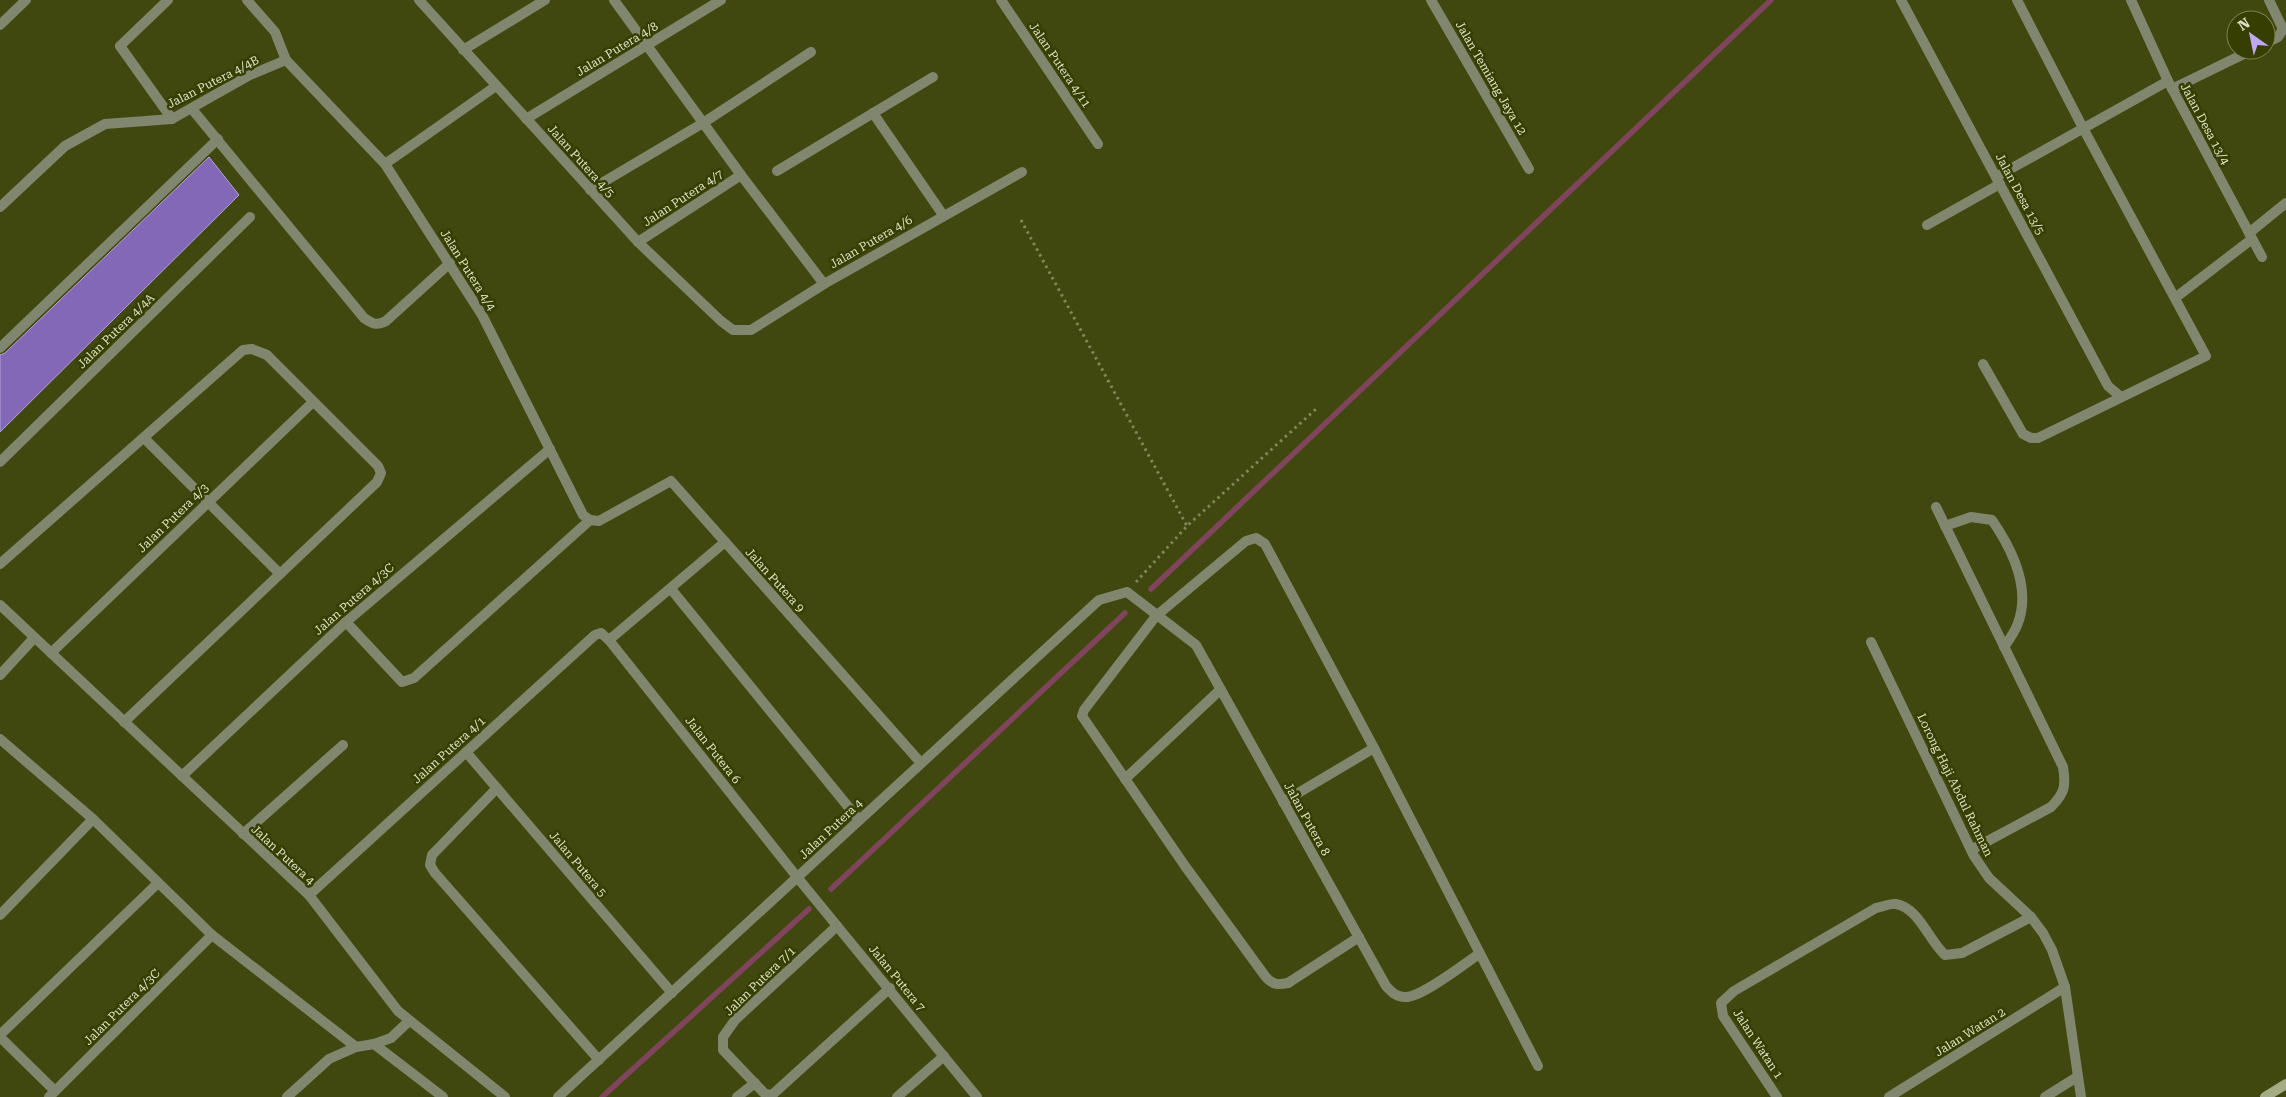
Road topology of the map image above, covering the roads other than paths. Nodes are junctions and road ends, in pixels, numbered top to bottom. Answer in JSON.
{"nodes":[{"id":1,"x":26,"y":0,"type":"edge"},
{"id":2,"x":168,"y":0,"type":"edge"},
{"id":3,"x":247,"y":0,"type":"edge"},
{"id":4,"x":419,"y":0,"type":"edge"},
{"id":5,"x":545,"y":0,"type":"edge"},
{"id":6,"x":614,"y":0,"type":"edge"},
{"id":7,"x":721,"y":0,"type":"edge"},
{"id":8,"x":1001,"y":0,"type":"edge"},
{"id":9,"x":1431,"y":0,"type":"edge"},
{"id":10,"x":1901,"y":0,"type":"edge"},
{"id":11,"x":2017,"y":0,"type":"edge"},
{"id":12,"x":2131,"y":0,"type":"edge"},
{"id":13,"x":2276,"y":15,"type":"edge"},
{"id":14,"x":0,"y":24,"type":"edge"},
{"id":15,"x":2276,"y":38,"type":"edge"},
{"id":16,"x":646,"y":45,"type":"junction"},
{"id":17,"x":463,"y":50,"type":"junction"},
{"id":18,"x":811,"y":52,"type":"dead end"},
{"id":19,"x":286,"y":60,"type":"junction"},
{"id":20,"x":2229,"y":60,"type":"edge"},
{"id":21,"x":933,"y":77,"type":"dead end"},
{"id":22,"x":2170,"y":85,"type":"junction"},
{"id":23,"x":496,"y":86,"type":"junction"},
{"id":24,"x":192,"y":109,"type":"junction"},
{"id":25,"x":874,"y":113,"type":"junction"},
{"id":26,"x":526,"y":118,"type":"junction"},
{"id":27,"x":172,"y":119,"type":"junction"},
{"id":28,"x":703,"y":123,"type":"junction"},
{"id":29,"x":2083,"y":128,"type":"junction"},
{"id":30,"x":218,"y":139,"type":"junction"},
{"id":31,"x":1098,"y":144,"type":"dead end"},
{"id":32,"x":386,"y":164,"type":"junction"},
{"id":33,"x":1529,"y":169,"type":"dead end"},
{"id":34,"x":777,"y":171,"type":"dead end"},
{"id":35,"x":1022,"y":172,"type":"dead end"},
{"id":36,"x":741,"y":175,"type":"junction"},
{"id":37,"x":1998,"y":181,"type":"junction"},
{"id":38,"x":590,"y":190,"type":"junction"},
{"id":39,"x":2286,"y":203,"type":"edge"},
{"id":40,"x":0,"y":207,"type":"edge"},
{"id":41,"x":943,"y":215,"type":"junction"},
{"id":42,"x":250,"y":217,"type":"dead end"},
{"id":43,"x":1927,"y":225,"type":"dead end"},
{"id":44,"x":2251,"y":236,"type":"junction"},
{"id":45,"x":638,"y":242,"type":"junction"},
{"id":46,"x":2262,"y":257,"type":"dead end"},
{"id":47,"x":450,"y":264,"type":"junction"},
{"id":48,"x":824,"y":284,"type":"junction"},
{"id":49,"x":2175,"y":298,"type":"junction"},
{"id":50,"x":733,"y":330,"type":"joint"},
{"id":51,"x":0,"y":348,"type":"edge"},
{"id":52,"x":1983,"y":364,"type":"dead end"},
{"id":53,"x":2121,"y":397,"type":"junction"},
{"id":54,"x":312,"y":402,"type":"junction"},
{"id":55,"x":144,"y":438,"type":"junction"},
{"id":56,"x":550,"y":449,"type":"junction"},
{"id":57,"x":0,"y":462,"type":"edge"},
{"id":58,"x":207,"y":502,"type":"junction"},
{"id":59,"x":1936,"y":507,"type":"dead end"},
{"id":60,"x":590,"y":520,"type":"junction"},
{"id":61,"x":1945,"y":526,"type":"junction"},
{"id":62,"x":725,"y":542,"type":"junction"},
{"id":63,"x":0,"y":564,"type":"edge"},
{"id":64,"x":280,"y":574,"type":"junction"},
{"id":65,"x":671,"y":589,"type":"junction"},
{"id":66,"x":1127,"y":592,"type":"joint"},
{"id":67,"x":0,"y":605,"type":"edge"},
{"id":68,"x":1156,"y":616,"type":"junction"},
{"id":69,"x":346,"y":622,"type":"junction"},
{"id":70,"x":34,"y":638,"type":"junction"},
{"id":71,"x":609,"y":640,"type":"junction"},
{"id":72,"x":1872,"y":642,"type":"dead end"},
{"id":73,"x":2004,"y":648,"type":"junction"},
{"id":74,"x":51,"y":653,"type":"junction"},
{"id":75,"x":0,"y":675,"type":"edge"},
{"id":76,"x":1220,"y":690,"type":"junction"},
{"id":77,"x":124,"y":722,"type":"junction"},
{"id":78,"x":0,"y":739,"type":"edge"},
{"id":79,"x":343,"y":745,"type":"dead end"},
{"id":80,"x":1374,"y":748,"type":"junction"},
{"id":81,"x":466,"y":752,"type":"junction"},
{"id":82,"x":921,"y":763,"type":"junction"},
{"id":83,"x":182,"y":776,"type":"junction"},
{"id":84,"x":1125,"y":779,"type":"junction"},
{"id":85,"x":497,"y":788,"type":"junction"},
{"id":86,"x":1283,"y":802,"type":"junction"},
{"id":87,"x":93,"y":819,"type":"junction"},
{"id":88,"x":859,"y":820,"type":"junction"},
{"id":89,"x":244,"y":834,"type":"junction"},
{"id":90,"x":1971,"y":850,"type":"junction"},
{"id":91,"x":797,"y":876,"type":"junction"},
{"id":92,"x":158,"y":883,"type":"junction"},
{"id":93,"x":308,"y":895,"type":"junction"},
{"id":94,"x":0,"y":915,"type":"edge"},
{"id":95,"x":2030,"y":917,"type":"junction"},
{"id":96,"x":837,"y":926,"type":"junction"},
{"id":97,"x":212,"y":935,"type":"junction"},
{"id":98,"x":1359,"y":937,"type":"junction"},
{"id":99,"x":1479,"y":954,"type":"junction"},
{"id":100,"x":2065,"y":987,"type":"junction"},
{"id":101,"x":890,"y":988,"type":"junction"},
{"id":102,"x":672,"y":993,"type":"junction"},
{"id":103,"x":409,"y":1020,"type":"junction"},
{"id":104,"x":0,"y":1036,"type":"edge"},
{"id":105,"x":374,"y":1044,"type":"junction"},
{"id":106,"x":356,"y":1047,"type":"junction"},
{"id":107,"x":944,"y":1056,"type":"junction"},
{"id":108,"x":599,"y":1060,"type":"junction"},
{"id":109,"x":1538,"y":1066,"type":"dead end"},
{"id":110,"x":2077,"y":1077,"type":"junction"},
{"id":111,"x":755,"y":1083,"type":"junction"},
{"id":112,"x":2286,"y":1084,"type":"edge"},
{"id":113,"x":52,"y":1094,"type":"edge"},
{"id":114,"x":287,"y":1097,"type":"edge"},
{"id":115,"x":443,"y":1097,"type":"edge"},
{"id":116,"x":505,"y":1097,"type":"edge"},
{"id":117,"x":558,"y":1097,"type":"edge"},
{"id":118,"x":737,"y":1097,"type":"edge"},
{"id":119,"x":897,"y":1097,"type":"edge"},
{"id":120,"x":977,"y":1097,"type":"edge"},
{"id":121,"x":1777,"y":1097,"type":"edge"},
{"id":122,"x":1889,"y":1097,"type":"edge"},
{"id":123,"x":2045,"y":1097,"type":"edge"},
{"id":124,"x":2081,"y":1097,"type":"edge"},
{"id":125,"x":2265,"y":1097,"type":"edge"}],
"edges":[{"from":1,"to":14,"type":"street"},
{"from":2,"to":27,"type":"street"},
{"from":3,"to":19,"type":"street"},
{"from":4,"to":17,"type":"street","name":"Jalan Putera 4/5"},
{"from":5,"to":17,"type":"street"},
{"from":6,"to":16,"type":"street"},
{"from":7,"to":16,"type":"street","name":"Jalan Putera 4/8"},
{"from":8,"to":31,"type":"street","name":"Jalan Putera 4/11"},
{"from":9,"to":33,"type":"street","name":"Jalan Temiang Jaya 12"},
{"from":10,"to":37,"type":"street","name":"Jalan Desa 13/5"},
{"from":11,"to":29,"type":"street"},
{"from":12,"to":22,"type":"street","name":"Jalan Desa 13/4"},
{"from":13,"to":15,"type":"street"},
{"from":16,"to":26,"type":"street","name":"Jalan Putera 4/8"},
{"from":16,"to":28,"type":"street"},
{"from":17,"to":23,"type":"street","name":"Jalan Putera 4/5"},
{"from":18,"to":28,"type":"street"},
{"from":19,"to":24,"type":"street","name":"Jalan Putera 4/4B"},
{"from":19,"to":32,"type":"street","name":"Jalan Putera 4/4"},
{"from":20,"to":22,"type":"street"},
{"from":21,"to":25,"type":"street"},
{"from":22,"to":29,"type":"street"},
{"from":22,"to":44,"type":"street","name":"Jalan Desa 13/4"},
{"from":23,"to":26,"type":"street","name":"Jalan Putera 4/5"},
{"from":23,"to":32,"type":"street"},
{"from":24,"to":27,"type":"street","name":"Jalan Putera 4/4B"},
{"from":24,"to":30,"type":"street"},
{"from":25,"to":34,"type":"street"},
{"from":25,"to":41,"type":"street"},
{"from":26,"to":38,"type":"street","name":"Jalan Putera 4/5"},
{"from":27,"to":40,"type":"street","name":"Jalan Putera 4/4B"},
{"from":28,"to":36,"type":"street"},
{"from":28,"to":38,"type":"street"},
{"from":29,"to":37,"type":"street"},
{"from":29,"to":49,"type":"street"},
{"from":30,"to":47,"type":"street"},
{"from":30,"to":51,"type":"street"},
{"from":32,"to":47,"type":"street","name":"Jalan Putera 4/4"},
{"from":35,"to":41,"type":"street","name":"Jalan Putera 4/6"},
{"from":36,"to":45,"type":"street","name":"Jalan Putera 4/7"},
{"from":36,"to":48,"type":"street"},
{"from":37,"to":43,"type":"street"},
{"from":37,"to":53,"type":"street","name":"Jalan Desa 13/5"},
{"from":38,"to":45,"type":"street","name":"Jalan Putera 4/5"},
{"from":39,"to":44,"type":"street"},
{"from":41,"to":48,"type":"street","name":"Jalan Putera 4/6"},
{"from":42,"to":57,"type":"street","name":"Jalan Putera 4/4A"},
{"from":44,"to":46,"type":"street","name":"Jalan Desa 13/4"},
{"from":44,"to":49,"type":"street"},
{"from":45,"to":50,"type":"street","name":"Jalan Putera 4/5"},
{"from":47,"to":56,"type":"street","name":"Jalan Putera 4/4"},
{"from":48,"to":50,"type":"street","name":"Jalan Putera 4/6"},
{"from":49,"to":53,"type":"street"},
{"from":52,"to":53,"type":"street"},
{"from":54,"to":55,"type":"street"},
{"from":54,"to":58,"type":"street","name":"Jalan Putera 4/3"},
{"from":54,"to":64,"type":"street"},
{"from":55,"to":58,"type":"street"},
{"from":55,"to":63,"type":"street"},
{"from":56,"to":60,"type":"street","name":"Jalan Putera 4/4"},
{"from":56,"to":69,"type":"street","name":"Jalan Putera 4/3C"},
{"from":58,"to":64,"type":"street"},
{"from":58,"to":74,"type":"street","name":"Jalan Putera 4/3"},
{"from":59,"to":61,"type":"street"},
{"from":60,"to":62,"type":"street","name":"Jalan Putera 9"},
{"from":60,"to":69,"type":"street"},
{"from":61,"to":73,"type":"street"},
{"from":61,"to":73,"type":"street"},
{"from":62,"to":65,"type":"street"},
{"from":62,"to":82,"type":"street","name":"Jalan Putera 9"},
{"from":64,"to":77,"type":"street"},
{"from":65,"to":71,"type":"street"},
{"from":65,"to":88,"type":"street"},
{"from":66,"to":68,"type":"street","name":"Jalan Putera 8"},
{"from":66,"to":82,"type":"street","name":"Jalan Putera 4"},
{"from":67,"to":70,"type":"street"},
{"from":68,"to":76,"type":"street","name":"Jalan Putera 8"},
{"from":68,"to":80,"type":"street"},
{"from":68,"to":84,"type":"street"},
{"from":69,"to":83,"type":"street","name":"Jalan Putera 4/3C"},
{"from":70,"to":74,"type":"street","name":"Jalan Putera 4"},
{"from":70,"to":75,"type":"street"},
{"from":71,"to":81,"type":"street","name":"Jalan Putera 4/1"},
{"from":71,"to":91,"type":"street","name":"Jalan Putera 6"},
{"from":72,"to":90,"type":"street","name":"Lorong Haji Abdul Rahman"},
{"from":73,"to":90,"type":"street"},
{"from":74,"to":77,"type":"street","name":"Jalan Putera 4"},
{"from":76,"to":84,"type":"street"},
{"from":76,"to":86,"type":"street","name":"Jalan Putera 8"},
{"from":77,"to":83,"type":"street","name":"Jalan Putera 4"},
{"from":78,"to":87,"type":"street"},
{"from":79,"to":89,"type":"street"},
{"from":80,"to":86,"type":"street"},
{"from":80,"to":99,"type":"street"},
{"from":81,"to":85,"type":"street","name":"Jalan Putera 5"},
{"from":81,"to":93,"type":"street","name":"Jalan Putera 4/1"},
{"from":82,"to":88,"type":"street","name":"Jalan Putera 4"},
{"from":83,"to":89,"type":"street","name":"Jalan Putera 4"},
{"from":84,"to":98,"type":"street"},
{"from":85,"to":102,"type":"street","name":"Jalan Putera 5"},
{"from":85,"to":108,"type":"street"},
{"from":86,"to":98,"type":"street","name":"Jalan Putera 8"},
{"from":87,"to":92,"type":"street"},
{"from":87,"to":94,"type":"street"},
{"from":88,"to":91,"type":"street","name":"Jalan Putera 4"},
{"from":89,"to":93,"type":"street","name":"Jalan Putera 4"},
{"from":90,"to":95,"type":"street","name":"Lorong Haji Abdul Rahman"},
{"from":91,"to":96,"type":"street","name":"Jalan Putera 7"},
{"from":91,"to":102,"type":"street","name":"Jalan Putera 4"},
{"from":92,"to":97,"type":"street"},
{"from":92,"to":104,"type":"street"},
{"from":93,"to":103,"type":"street","name":"Jalan Putera 4"},
{"from":95,"to":100,"type":"street","name":"Lorong Haji Abdul Rahman"},
{"from":95,"to":121,"type":"street","name":"Jalan Watan 1"},
{"from":96,"to":101,"type":"street","name":"Jalan Putera 7"},
{"from":96,"to":111,"type":"street","name":"Jalan Putera 7/1"},
{"from":97,"to":106,"type":"street"},
{"from":97,"to":113,"type":"street","name":"Jalan Putera 4/3C"},
{"from":98,"to":99,"type":"street","name":"Jalan Putera 8"},
{"from":99,"to":109,"type":"street"},
{"from":100,"to":110,"type":"street","name":"Lorong Haji Abdul Rahman"},
{"from":100,"to":122,"type":"street","name":"Jalan Watan 2"},
{"from":101,"to":107,"type":"street","name":"Jalan Putera 7"},
{"from":101,"to":111,"type":"street","name":"Jalan Putera 7/1"},
{"from":102,"to":108,"type":"street","name":"Jalan Putera 4"},
{"from":103,"to":105,"type":"street"},
{"from":103,"to":116,"type":"street","name":"Jalan Putera 4"},
{"from":104,"to":113,"type":"street"},
{"from":105,"to":106,"type":"street"},
{"from":105,"to":115,"type":"street"},
{"from":106,"to":114,"type":"street"},
{"from":107,"to":119,"type":"street"},
{"from":107,"to":120,"type":"street","name":"Jalan Putera 7"},
{"from":108,"to":117,"type":"street","name":"Jalan Putera 4"},
{"from":110,"to":123,"type":"street"},
{"from":110,"to":124,"type":"street","name":"Lorong Haji Abdul Rahman"},
{"from":111,"to":118,"type":"street"},
{"from":112,"to":125,"type":"street"}]}
